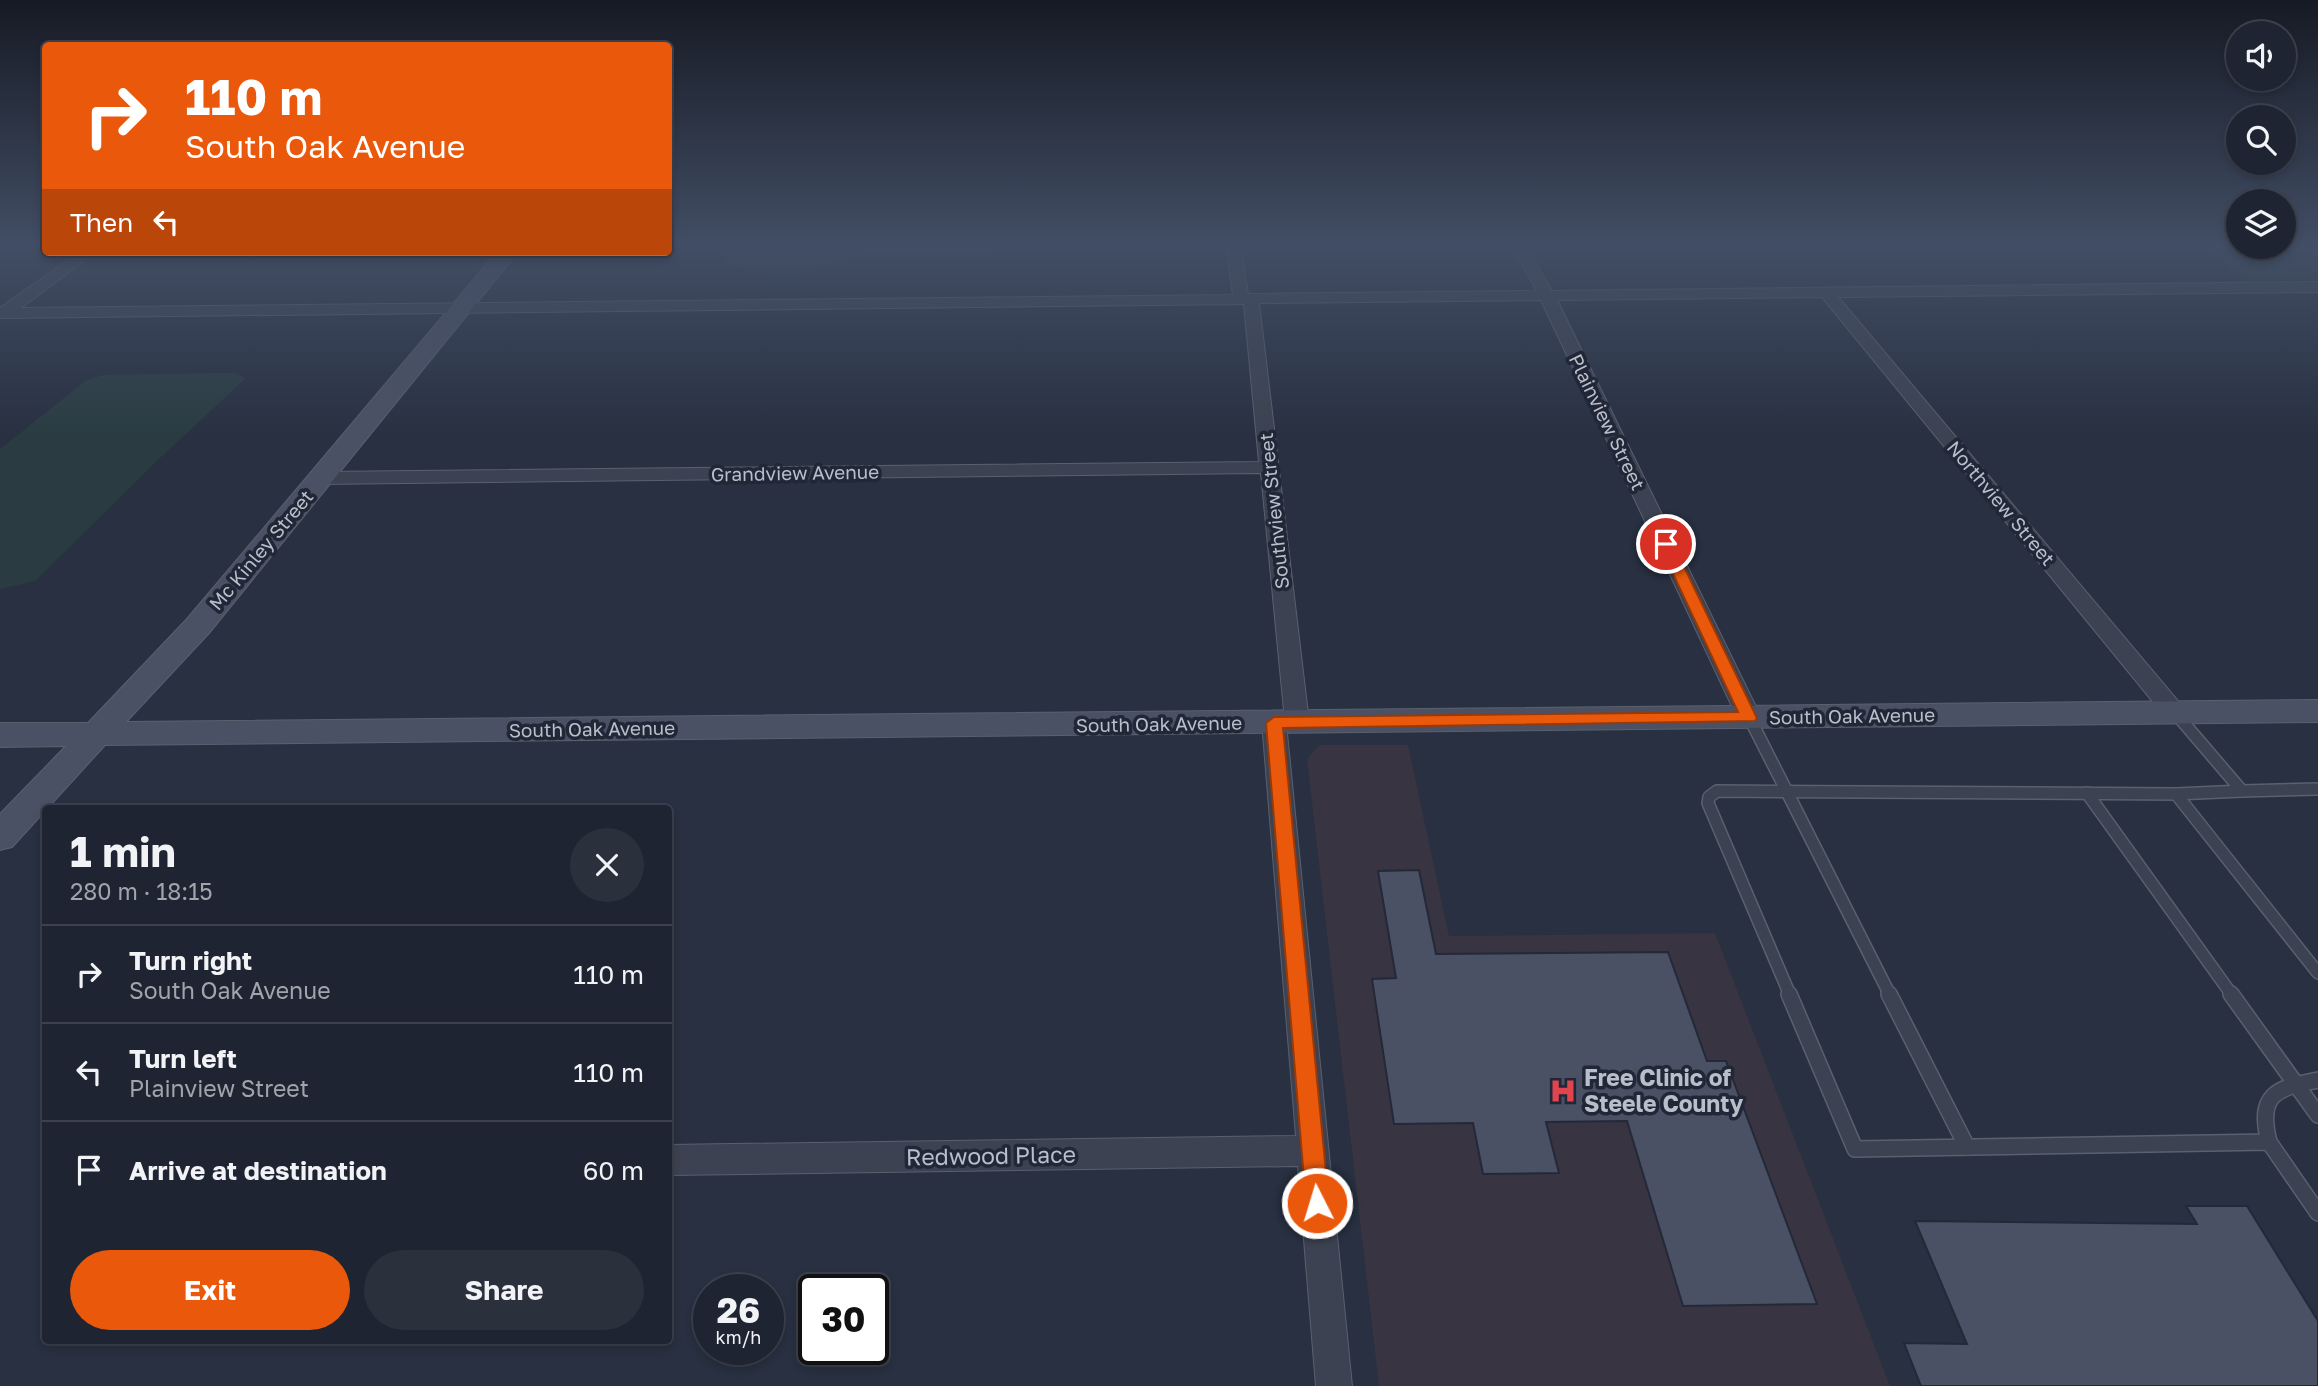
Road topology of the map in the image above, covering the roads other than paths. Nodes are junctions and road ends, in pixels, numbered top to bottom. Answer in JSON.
{"nodes":[{"id":1,"x":576,"y":308,"type":"edge"},
{"id":2,"x":1247,"y":308,"type":"edge"},
{"id":3,"x":1553,"y":308,"type":"edge"},
{"id":4,"x":1839,"y":308,"type":"edge"},
{"id":5,"x":461,"y":309,"type":"junction"},
{"id":6,"x":1,"y":314,"type":"edge"},
{"id":7,"x":1269,"y":467,"type":"junction"},
{"id":8,"x":321,"y":478,"type":"junction"},
{"id":9,"x":2318,"y":711,"type":"edge"},
{"id":10,"x":2175,"y":713,"type":"junction"},
{"id":11,"x":1749,"y":718,"type":"junction"},
{"id":12,"x":1285,"y":722,"type":"junction"},
{"id":13,"x":98,"y":734,"type":"junction"},
{"id":14,"x":0,"y":735,"type":"edge"},
{"id":15,"x":2318,"y":789,"type":"edge"},
{"id":16,"x":1784,"y":790,"type":"junction"},
{"id":17,"x":2242,"y":791,"type":"junction"},
{"id":18,"x":2087,"y":793,"type":"junction"},
{"id":19,"x":2176,"y":794,"type":"junction"},
{"id":20,"x":0,"y":837,"type":"edge"},
{"id":21,"x":2318,"y":973,"type":"edge"},
{"id":22,"x":2318,"y":1080,"type":"edge"},
{"id":23,"x":2296,"y":1083,"type":"junction"},
{"id":24,"x":2318,"y":1115,"type":"edge"},
{"id":25,"x":2269,"y":1142,"type":"junction"},
{"id":26,"x":1967,"y":1147,"type":"junction"},
{"id":27,"x":1313,"y":1151,"type":"junction"},
{"id":28,"x":672,"y":1160,"type":"edge"},
{"id":29,"x":2318,"y":1213,"type":"edge"},
{"id":30,"x":1334,"y":1386,"type":"edge"}],
"edges":[{"from":1,"to":5,"type":"street"},
{"from":2,"to":7,"type":"street","name":"Southview Street"},
{"from":3,"to":11,"type":"street","name":"Plainview Street"},
{"from":4,"to":10,"type":"street","name":"Northview Street"},
{"from":5,"to":6,"type":"street"},
{"from":5,"to":8,"type":"main road","name":"Mc Kinley Street"},
{"from":7,"to":8,"type":"street","name":"Grandview Avenue"},
{"from":7,"to":12,"type":"street","name":"Southview Street"},
{"from":8,"to":13,"type":"main road","name":"Mc Kinley Street"},
{"from":9,"to":10,"type":"main road","name":"South Oak Avenue"},
{"from":10,"to":11,"type":"main road","name":"South Oak Avenue"},
{"from":10,"to":17,"type":"lane"},
{"from":11,"to":12,"type":"main road","name":"South Oak Avenue"},
{"from":11,"to":16,"type":"lane"},
{"from":12,"to":13,"type":"main road","name":"South Oak Avenue"},
{"from":12,"to":27,"type":"street","name":"Southview Street"},
{"from":13,"to":14,"type":"main road","name":"South Oak Avenue"},
{"from":13,"to":20,"type":"main road","name":"Mc Kinley Street"},
{"from":15,"to":17,"type":"lane"},
{"from":16,"to":18,"type":"lane"},
{"from":16,"to":26,"type":"lane"},
{"from":16,"to":26,"type":"lane"},
{"from":17,"to":19,"type":"lane"},
{"from":18,"to":19,"type":"lane"},
{"from":18,"to":23,"type":"lane"},
{"from":19,"to":21,"type":"lane"},
{"from":22,"to":23,"type":"lane"},
{"from":23,"to":24,"type":"lane"},
{"from":23,"to":25,"type":"lane"},
{"from":25,"to":26,"type":"lane"},
{"from":25,"to":29,"type":"lane"},
{"from":27,"to":28,"type":"street","name":"Redwood Place"},
{"from":27,"to":30,"type":"street","name":"Southview Street"}]}
